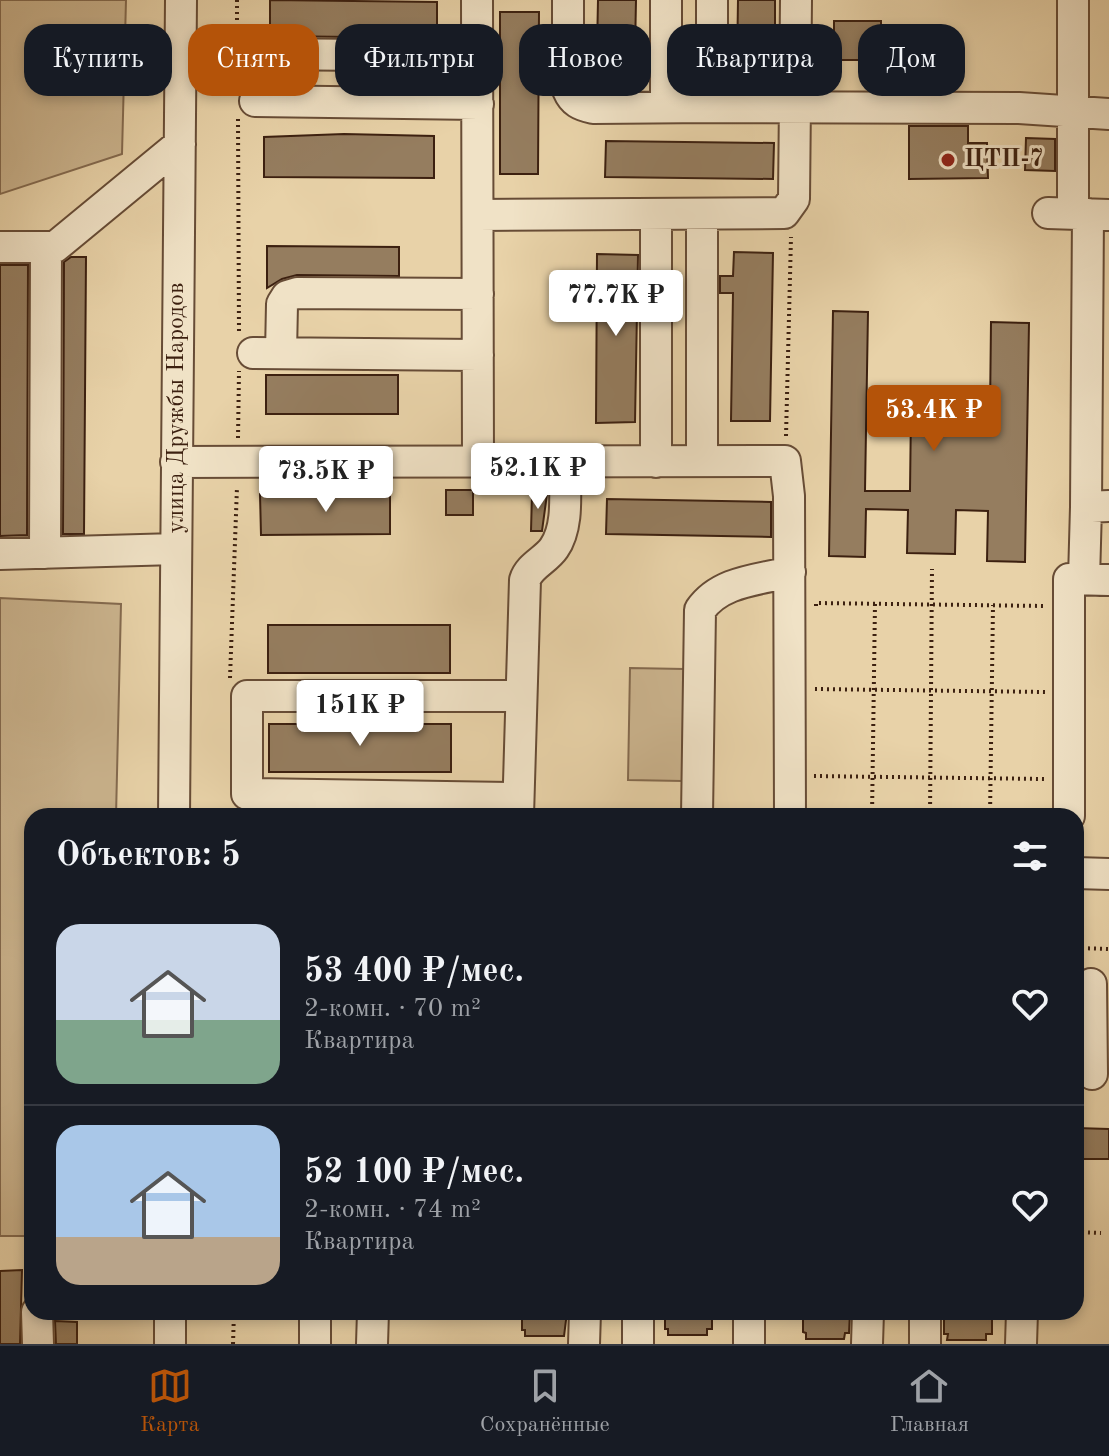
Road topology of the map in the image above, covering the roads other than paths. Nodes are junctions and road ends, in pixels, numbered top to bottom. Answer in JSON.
{"nodes":[{"id":1,"x":181,"y":0,"type":"edge"},
{"id":2,"x":477,"y":0,"type":"edge"},
{"id":3,"x":568,"y":0,"type":"edge"},
{"id":4,"x":666,"y":0,"type":"edge"},
{"id":5,"x":712,"y":0,"type":"edge"},
{"id":6,"x":796,"y":0,"type":"edge"},
{"id":7,"x":1073,"y":0,"type":"edge"},
{"id":8,"x":477,"y":24,"type":"edge"},
{"id":9,"x":478,"y":96,"type":"edge"},
{"id":10,"x":244,"y":103,"type":"road end"},
{"id":11,"x":478,"y":104,"type":"junction"},
{"id":12,"x":666,"y":107,"type":"junction"},
{"id":13,"x":712,"y":107,"type":"junction"},
{"id":14,"x":795,"y":107,"type":"junction"},
{"id":15,"x":1073,"y":112,"type":"junction"},
{"id":16,"x":1109,"y":114,"type":"edge"},
{"id":17,"x":180,"y":144,"type":"junction"},
{"id":18,"x":1080,"y":214,"type":"edge"},
{"id":19,"x":478,"y":215,"type":"junction"},
{"id":20,"x":656,"y":215,"type":"junction"},
{"id":21,"x":702,"y":215,"type":"junction"},
{"id":22,"x":0,"y":247,"type":"edge"},
{"id":23,"x":46,"y":247,"type":"junction"},
{"id":24,"x":478,"y":294,"type":"junction"},
{"id":25,"x":478,"y":355,"type":"junction"},
{"id":26,"x":702,"y":461,"type":"junction"},
{"id":27,"x":176,"y":462,"type":"junction"},
{"id":28,"x":478,"y":462,"type":"junction"},
{"id":29,"x":565,"y":462,"type":"junction"},
{"id":30,"x":656,"y":462,"type":"junction"},
{"id":31,"x":1097,"y":506,"type":"edge"},
{"id":32,"x":176,"y":549,"type":"junction"},
{"id":33,"x":45,"y":553,"type":"junction"},
{"id":34,"x":0,"y":554,"type":"edge"},
{"id":35,"x":790,"y":572,"type":"junction"},
{"id":36,"x":1105,"y":580,"type":"edge"},
{"id":37,"x":521,"y":696,"type":"junction"},
{"id":38,"x":334,"y":806,"type":"edge"},
{"id":39,"x":518,"y":807,"type":"edge"},
{"id":40,"x":174,"y":808,"type":"edge"},
{"id":41,"x":697,"y":808,"type":"edge"},
{"id":42,"x":790,"y":808,"type":"edge"},
{"id":43,"x":1069,"y":808,"type":"edge"},
{"id":44,"x":1084,"y":873,"type":"edge"},
{"id":45,"x":1109,"y":874,"type":"edge"},
{"id":46,"x":1092,"y":984,"type":"edge"},
{"id":47,"x":1092,"y":1074,"type":"dead end"},
{"id":48,"x":37,"y":1320,"type":"edge"},
{"id":49,"x":170,"y":1320,"type":"edge"},
{"id":50,"x":315,"y":1320,"type":"edge"},
{"id":51,"x":373,"y":1320,"type":"edge"},
{"id":52,"x":585,"y":1320,"type":"edge"},
{"id":53,"x":638,"y":1320,"type":"edge"},
{"id":54,"x":749,"y":1320,"type":"edge"},
{"id":55,"x":868,"y":1320,"type":"edge"},
{"id":56,"x":925,"y":1320,"type":"edge"},
{"id":57,"x":1022,"y":1320,"type":"edge"},
{"id":58,"x":38,"y":1344,"type":"edge"},
{"id":59,"x":170,"y":1344,"type":"edge"},
{"id":60,"x":315,"y":1344,"type":"edge"},
{"id":61,"x":372,"y":1344,"type":"edge"},
{"id":62,"x":584,"y":1344,"type":"edge"},
{"id":63,"x":638,"y":1344,"type":"edge"},
{"id":64,"x":749,"y":1344,"type":"edge"},
{"id":65,"x":867,"y":1344,"type":"edge"},
{"id":66,"x":925,"y":1344,"type":"edge"},
{"id":67,"x":1021,"y":1344,"type":"edge"}],
"edges":[{"from":1,"to":17,"type":"street","name":"улица Дружбы Народов"},
{"from":2,"to":8,"type":"street"},
{"from":3,"to":12,"type":"street"},
{"from":4,"to":12,"type":"street"},
{"from":5,"to":13,"type":"street"},
{"from":6,"to":14,"type":"street"},
{"from":7,"to":15,"type":"street"},
{"from":9,"to":11,"type":"street"},
{"from":10,"to":11,"type":"street"},
{"from":11,"to":19,"type":"street"},
{"from":12,"to":13,"type":"street"},
{"from":13,"to":14,"type":"street"},
{"from":14,"to":15,"type":"street"},
{"from":14,"to":21,"type":"street"},
{"from":15,"to":16,"type":"street"},
{"from":15,"to":18,"type":"street"},
{"from":17,"to":23,"type":"street"},
{"from":17,"to":27,"type":"street","name":"улица Дружбы Народов"},
{"from":18,"to":31,"type":"street"},
{"from":19,"to":20,"type":"street"},
{"from":19,"to":24,"type":"street"},
{"from":20,"to":21,"type":"street"},
{"from":20,"to":30,"type":"street"},
{"from":21,"to":26,"type":"street"},
{"from":22,"to":23,"type":"street"},
{"from":23,"to":33,"type":"street"},
{"from":24,"to":25,"type":"street"},
{"from":24,"to":25,"type":"street"},
{"from":25,"to":28,"type":"street"},
{"from":26,"to":30,"type":"street"},
{"from":26,"to":35,"type":"street"},
{"from":27,"to":28,"type":"street"},
{"from":27,"to":32,"type":"street","name":"улица Дружбы Народов"},
{"from":28,"to":29,"type":"street"},
{"from":29,"to":30,"type":"street"},
{"from":29,"to":37,"type":"street"},
{"from":31,"to":36,"type":"street"},
{"from":32,"to":33,"type":"street"},
{"from":32,"to":40,"type":"street","name":"улица Дружбы Народов"},
{"from":33,"to":34,"type":"street"},
{"from":35,"to":41,"type":"street"},
{"from":35,"to":42,"type":"street"},
{"from":36,"to":43,"type":"street"},
{"from":37,"to":38,"type":"street"},
{"from":37,"to":39,"type":"street"},
{"from":38,"to":39,"type":"street"},
{"from":44,"to":45,"type":"street"},
{"from":46,"to":47,"type":"street"},
{"from":48,"to":58,"type":"street"},
{"from":49,"to":59,"type":"street"},
{"from":50,"to":60,"type":"street"},
{"from":51,"to":61,"type":"street"},
{"from":52,"to":62,"type":"street"},
{"from":53,"to":63,"type":"street"},
{"from":54,"to":64,"type":"street"},
{"from":55,"to":65,"type":"street"},
{"from":56,"to":66,"type":"street"},
{"from":57,"to":67,"type":"street"}]}
